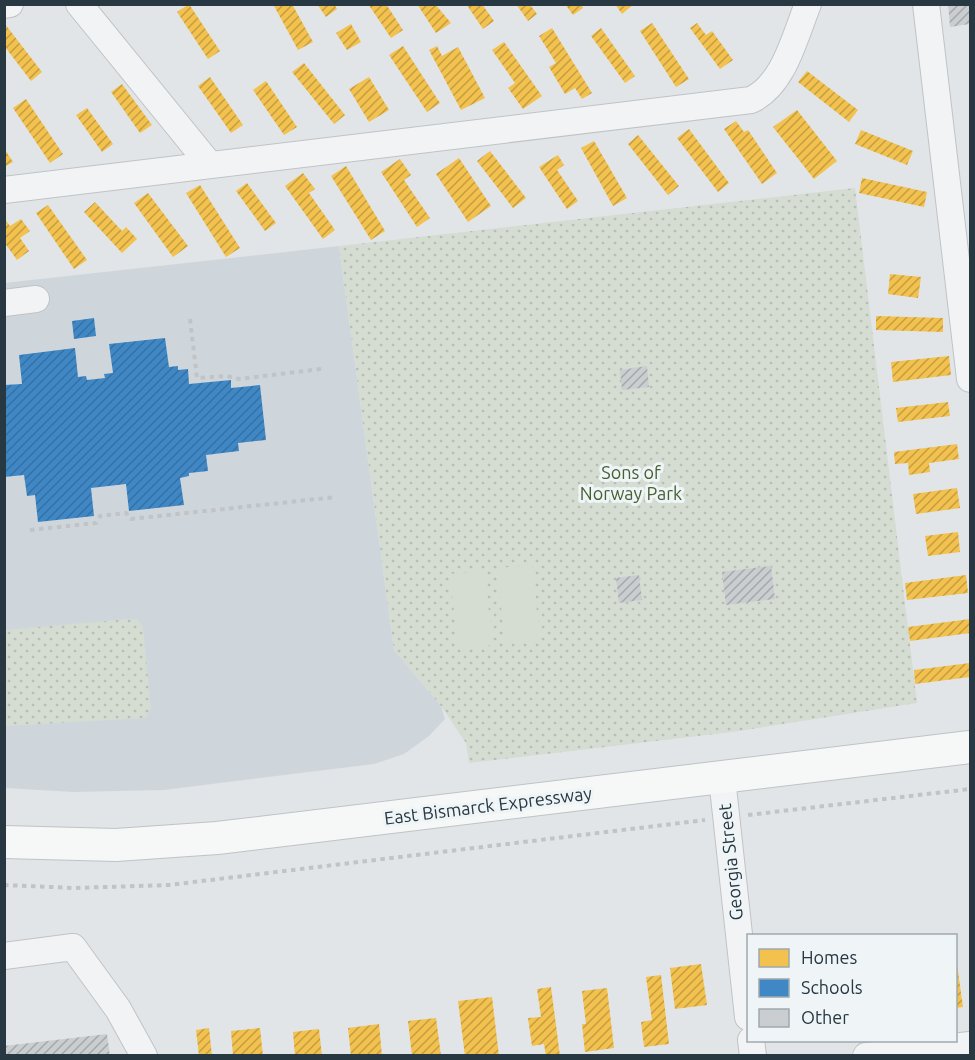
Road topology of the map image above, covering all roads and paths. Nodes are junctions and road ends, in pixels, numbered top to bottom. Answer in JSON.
{"nodes":[{"id":1,"x":10,"y":4,"type":"edge"},
{"id":2,"x":79,"y":4,"type":"edge"},
{"id":3,"x":808,"y":4,"type":"edge"},
{"id":4,"x":926,"y":4,"type":"edge"},
{"id":5,"x":4,"y":5,"type":"edge"},
{"id":6,"x":210,"y":165,"type":"junction"},
{"id":7,"x":4,"y":190,"type":"edge"},
{"id":8,"x":36,"y":299,"type":"dead end"},
{"id":9,"x":4,"y":303,"type":"edge"},
{"id":10,"x":190,"y":319,"type":"dead end"},
{"id":11,"x":321,"y":369,"type":"dead end"},
{"id":12,"x":970,"y":380,"type":"edge"},
{"id":13,"x":336,"y":497,"type":"dead end"},
{"id":14,"x":30,"y":530,"type":"dead end"},
{"id":15,"x":970,"y":747,"type":"edge"},
{"id":16,"x":722,"y":778,"type":"junction"},
{"id":17,"x":970,"y":789,"type":"edge"},
{"id":18,"x":747,"y":816,"type":"dead end"},
{"id":19,"x":703,"y":821,"type":"dead end"},
{"id":20,"x":4,"y":842,"type":"edge"},
{"id":21,"x":4,"y":885,"type":"edge"},
{"id":22,"x":4,"y":956,"type":"edge"},
{"id":23,"x":747,"y":1008,"type":"edge"},
{"id":24,"x":970,"y":1045,"type":"edge"},
{"id":25,"x":144,"y":1056,"type":"edge"},
{"id":26,"x":866,"y":1056,"type":"edge"}],
"edges":[{"from":1,"to":5,"type":"street"},
{"from":2,"to":6,"type":"street"},
{"from":3,"to":6,"type":"street"},
{"from":4,"to":12,"type":"street"},
{"from":6,"to":7,"type":"street"},
{"from":8,"to":9,"type":"street"},
{"from":10,"to":11,"type":"path"},
{"from":13,"to":14,"type":"path"},
{"from":15,"to":16,"type":"main road","name":"East Bismarck Expressway"},
{"from":16,"to":20,"type":"main road","name":"East Bismarck Expressway"},
{"from":16,"to":23,"type":"street","name":"Georgia Street"},
{"from":17,"to":18,"type":"path"},
{"from":19,"to":21,"type":"path"},
{"from":22,"to":25,"type":"street"},
{"from":24,"to":26,"type":"street"}]}
